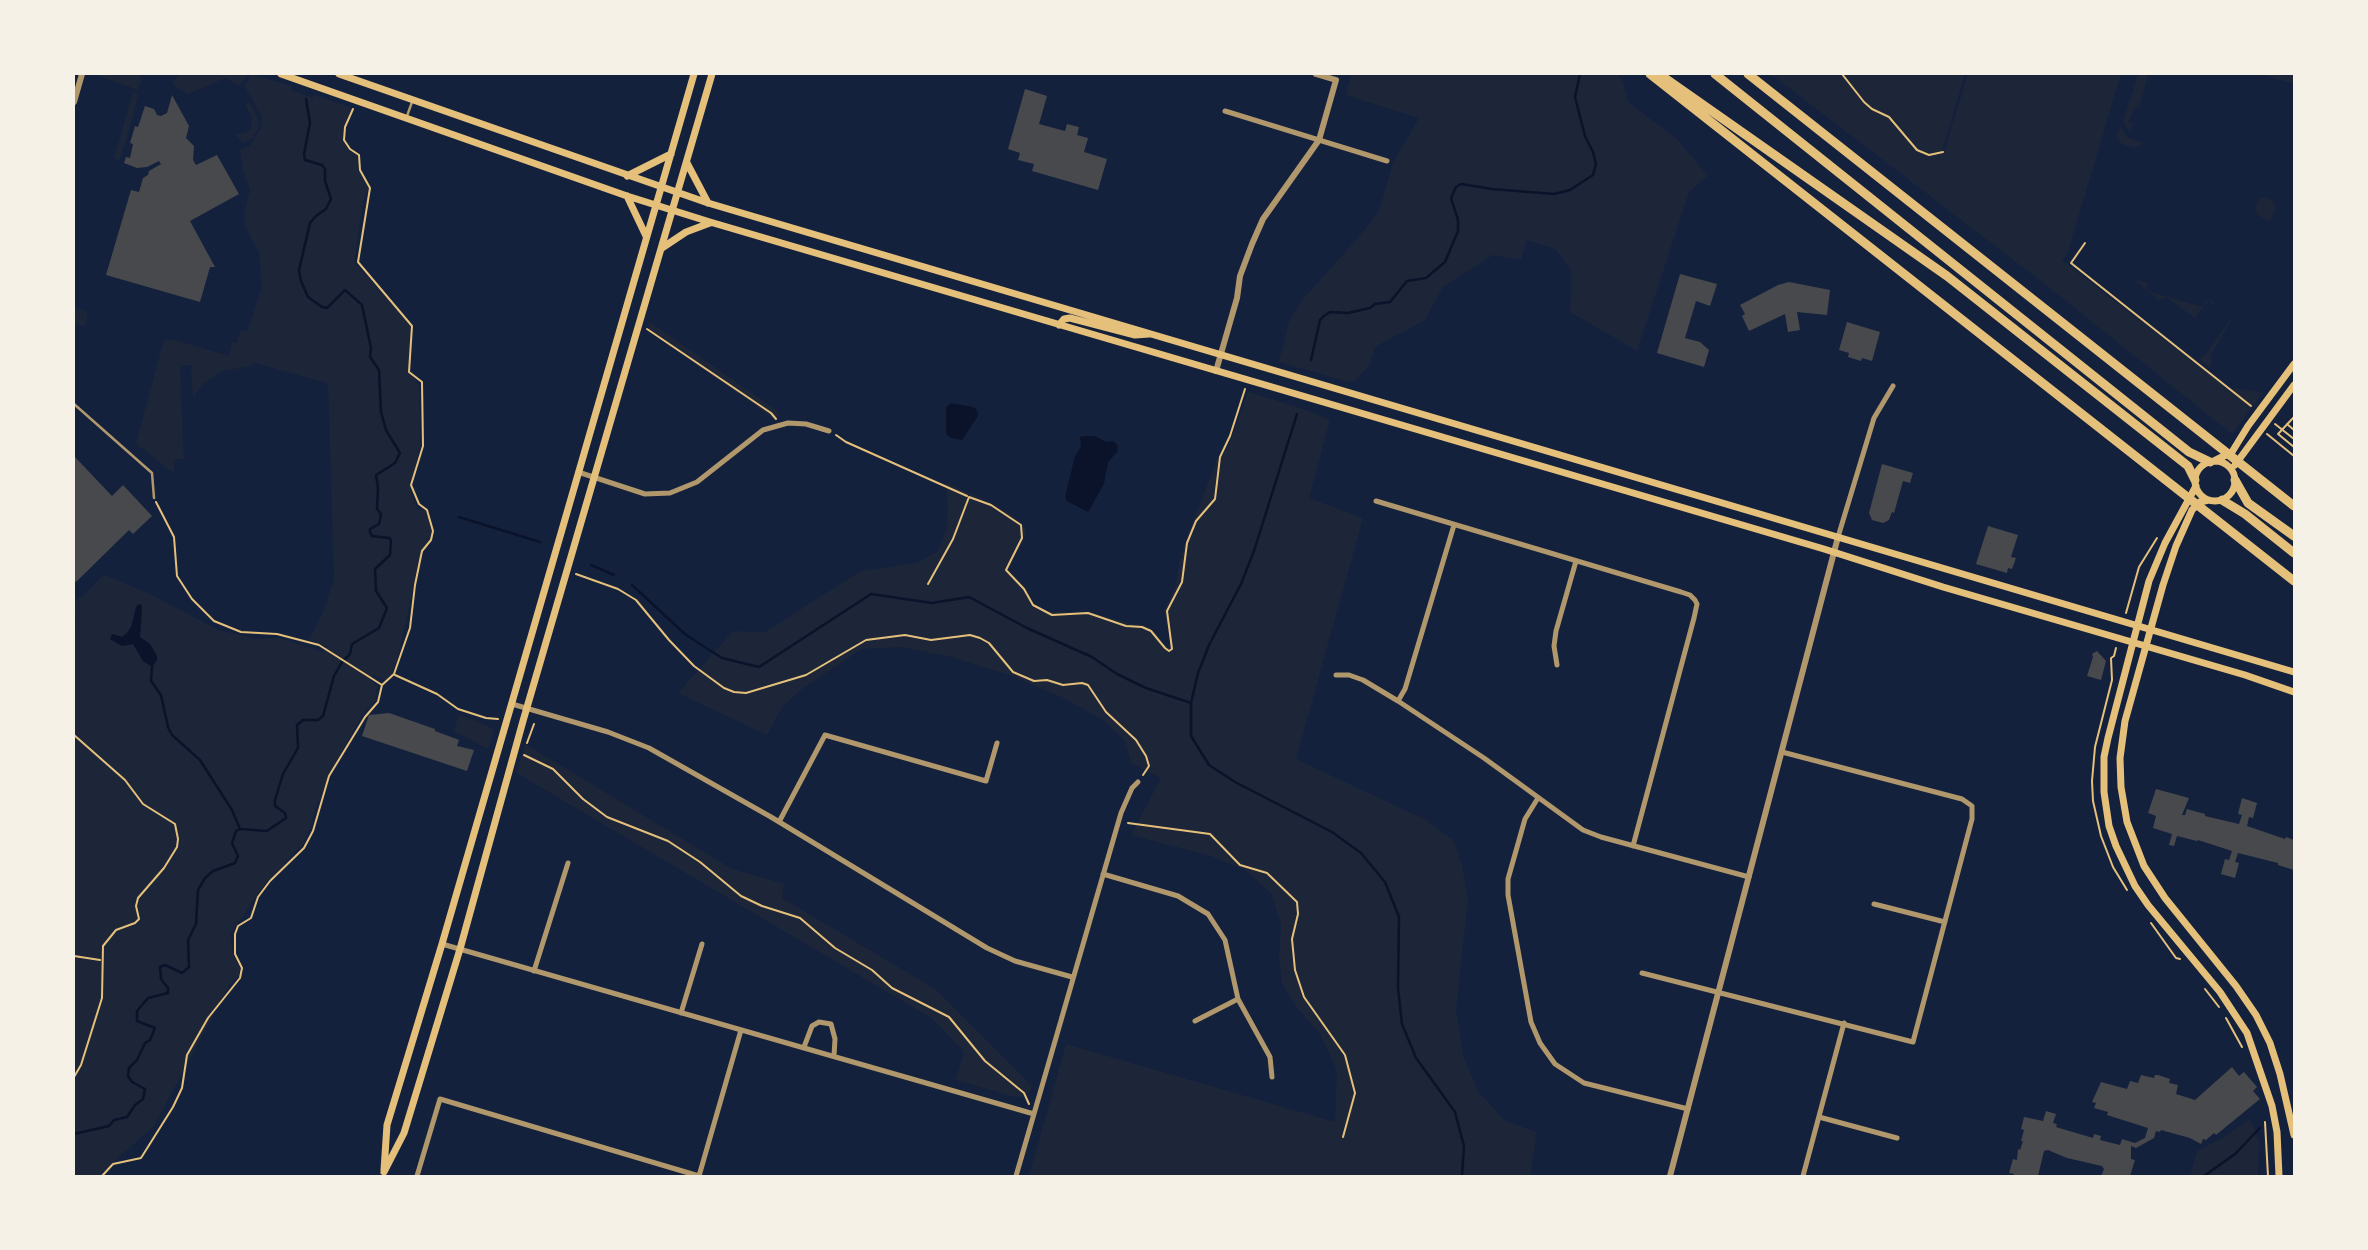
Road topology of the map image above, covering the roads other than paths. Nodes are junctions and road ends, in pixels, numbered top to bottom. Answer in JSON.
{"nodes":[{"id":1,"x":82,"y":74,"type":"edge"},
{"id":2,"x":281,"y":74,"type":"edge"},
{"id":3,"x":339,"y":74,"type":"edge"},
{"id":4,"x":694,"y":74,"type":"edge"},
{"id":5,"x":712,"y":74,"type":"edge"},
{"id":6,"x":1316,"y":74,"type":"edge"},
{"id":7,"x":1650,"y":74,"type":"edge"},
{"id":8,"x":1659,"y":74,"type":"edge"},
{"id":9,"x":1715,"y":74,"type":"edge"},
{"id":10,"x":1748,"y":74,"type":"edge"},
{"id":11,"x":1337,"y":77,"type":"edge"},
{"id":12,"x":413,"y":99,"type":"junction"},
{"id":13,"x":74,"y":102,"type":"edge"},
{"id":14,"x":1225,"y":111,"type":"dead end"},
{"id":15,"x":407,"y":117,"type":"junction"},
{"id":16,"x":1319,"y":139,"type":"junction"},
{"id":17,"x":671,"y":154,"type":"junction"},
{"id":18,"x":1387,"y":161,"type":"dead end"},
{"id":19,"x":687,"y":163,"type":"junction"},
{"id":20,"x":627,"y":176,"type":"junction"},
{"id":21,"x":661,"y":188,"type":"junction"},
{"id":22,"x":678,"y":194,"type":"junction"},
{"id":23,"x":627,"y":196,"type":"junction"},
{"id":24,"x":708,"y":203,"type":"junction"},
{"id":25,"x":656,"y":205,"type":"junction"},
{"id":26,"x":673,"y":211,"type":"junction"},
{"id":27,"x":710,"y":222,"type":"junction"},
{"id":28,"x":646,"y":237,"type":"junction"},
{"id":29,"x":662,"y":248,"type":"junction"},
{"id":30,"x":1059,"y":325,"type":"junction"},
{"id":31,"x":1153,"y":333,"type":"junction"},
{"id":32,"x":1221,"y":353,"type":"junction"},
{"id":33,"x":2294,"y":364,"type":"edge"},
{"id":34,"x":1216,"y":371,"type":"junction"},
{"id":35,"x":2294,"y":385,"type":"edge"},
{"id":36,"x":1893,"y":386,"type":"dead end"},
{"id":37,"x":74,"y":404,"type":"edge"},
{"id":38,"x":1446,"y":420,"type":"junction"},
{"id":39,"x":830,"y":431,"type":"road end"},
{"id":40,"x":1441,"y":437,"type":"junction"},
{"id":41,"x":2212,"y":461,"type":"junction"},
{"id":42,"x":578,"y":472,"type":"junction"},
{"id":43,"x":2235,"y":476,"type":"junction"},
{"id":44,"x":596,"y":477,"type":"junction"},
{"id":45,"x":2195,"y":483,"type":"junction"},
{"id":46,"x":154,"y":498,"type":"road end"},
{"id":47,"x":2209,"y":500,"type":"junction"},
{"id":48,"x":2222,"y":500,"type":"junction"},
{"id":49,"x":1376,"y":501,"type":"dead end"},
{"id":50,"x":2294,"y":506,"type":"edge"},
{"id":51,"x":1454,"y":525,"type":"junction"},
{"id":52,"x":2294,"y":536,"type":"edge"},
{"id":53,"x":1838,"y":537,"type":"junction"},
{"id":54,"x":1833,"y":552,"type":"junction"},
{"id":55,"x":2294,"y":553,"type":"edge"},
{"id":56,"x":1576,"y":561,"type":"junction"},
{"id":57,"x":2294,"y":581,"type":"edge"},
{"id":58,"x":2137,"y":625,"type":"junction"},
{"id":59,"x":2152,"y":629,"type":"junction"},
{"id":60,"x":2133,"y":642,"type":"junction"},
{"id":61,"x":2147,"y":646,"type":"junction"},
{"id":62,"x":1557,"y":665,"type":"dead end"},
{"id":63,"x":2294,"y":672,"type":"edge"},
{"id":64,"x":1336,"y":675,"type":"dead end"},
{"id":65,"x":2294,"y":692,"type":"edge"},
{"id":66,"x":1398,"y":701,"type":"junction"},
{"id":67,"x":512,"y":704,"type":"junction"},
{"id":68,"x":527,"y":708,"type":"junction"},
{"id":69,"x":997,"y":743,"type":"dead end"},
{"id":70,"x":1782,"y":752,"type":"junction"},
{"id":71,"x":1138,"y":782,"type":"road end"},
{"id":72,"x":1538,"y":798,"type":"junction"},
{"id":73,"x":779,"y":822,"type":"junction"},
{"id":74,"x":1633,"y":846,"type":"junction"},
{"id":75,"x":568,"y":863,"type":"dead end"},
{"id":76,"x":1103,"y":874,"type":"junction"},
{"id":77,"x":1749,"y":877,"type":"junction"},
{"id":78,"x":1874,"y":904,"type":"dead end"},
{"id":79,"x":1944,"y":922,"type":"junction"},
{"id":80,"x":442,"y":944,"type":"junction"},
{"id":81,"x":702,"y":944,"type":"dead end"},
{"id":82,"x":460,"y":949,"type":"junction"},
{"id":83,"x":534,"y":971,"type":"junction"},
{"id":84,"x":1642,"y":973,"type":"dead end"},
{"id":85,"x":1072,"y":977,"type":"junction"},
{"id":86,"x":1719,"y":991,"type":"junction"},
{"id":87,"x":1238,"y":999,"type":"junction"},
{"id":88,"x":681,"y":1013,"type":"junction"},
{"id":89,"x":1195,"y":1021,"type":"dead end"},
{"id":90,"x":1844,"y":1023,"type":"junction"},
{"id":91,"x":741,"y":1030,"type":"junction"},
{"id":92,"x":804,"y":1047,"type":"junction"},
{"id":93,"x":834,"y":1056,"type":"junction"},
{"id":94,"x":1272,"y":1077,"type":"dead end"},
{"id":95,"x":1688,"y":1109,"type":"junction"},
{"id":96,"x":1034,"y":1114,"type":"junction"},
{"id":97,"x":1819,"y":1117,"type":"junction"},
{"id":98,"x":2294,"y":1135,"type":"edge"},
{"id":99,"x":1897,"y":1138,"type":"dead end"},
{"id":100,"x":383,"y":1174,"type":"edge"},
{"id":101,"x":699,"y":1176,"type":"edge"},
{"id":102,"x":417,"y":1177,"type":"edge"},
{"id":103,"x":1016,"y":1177,"type":"edge"},
{"id":104,"x":1670,"y":1177,"type":"edge"},
{"id":105,"x":1803,"y":1177,"type":"edge"},
{"id":106,"x":2279,"y":1177,"type":"edge"}],
"edges":[{"from":1,"to":13,"type":"street"},
{"from":2,"to":15,"type":"main road"},
{"from":3,"to":12,"type":"main road"},
{"from":4,"to":17,"type":"main road"},
{"from":5,"to":19,"type":"main road"},
{"from":6,"to":11,"type":"street"},
{"from":7,"to":57,"type":"highway"},
{"from":8,"to":45,"type":"highway"},
{"from":9,"to":41,"type":"highway"},
{"from":10,"to":50,"type":"highway"},
{"from":11,"to":16,"type":"street"},
{"from":12,"to":15,"type":"lane"},
{"from":12,"to":20,"type":"main road"},
{"from":14,"to":16,"type":"street"},
{"from":15,"to":23,"type":"main road"},
{"from":16,"to":18,"type":"street"},
{"from":16,"to":32,"type":"street"},
{"from":17,"to":20,"type":"main road"},
{"from":17,"to":21,"type":"main road"},
{"from":19,"to":22,"type":"main road"},
{"from":19,"to":24,"type":"main road"},
{"from":20,"to":21,"type":"main road"},
{"from":21,"to":22,"type":"main road"},
{"from":21,"to":25,"type":"main road"},
{"from":22,"to":24,"type":"main road"},
{"from":22,"to":26,"type":"main road"},
{"from":23,"to":25,"type":"main road"},
{"from":23,"to":28,"type":"main road"},
{"from":24,"to":31,"type":"main road"},
{"from":25,"to":26,"type":"main road"},
{"from":25,"to":28,"type":"main road"},
{"from":26,"to":27,"type":"main road"},
{"from":26,"to":29,"type":"main road"},
{"from":27,"to":29,"type":"main road"},
{"from":27,"to":30,"type":"main road"},
{"from":28,"to":42,"type":"main road"},
{"from":29,"to":44,"type":"main road"},
{"from":30,"to":31,"type":"main road"},
{"from":30,"to":34,"type":"main road"},
{"from":31,"to":32,"type":"main road"},
{"from":32,"to":34,"type":"street"},
{"from":32,"to":38,"type":"main road"},
{"from":33,"to":41,"type":"main road"},
{"from":34,"to":40,"type":"main road"},
{"from":35,"to":43,"type":"main road"},
{"from":36,"to":53,"type":"street"},
{"from":37,"to":46,"type":"lane"},
{"from":38,"to":40,"type":"main road"},
{"from":38,"to":53,"type":"main road"},
{"from":39,"to":44,"type":"street"},
{"from":40,"to":54,"type":"main road"},
{"from":41,"to":43,"type":"main road"},
{"from":41,"to":45,"type":"main road"},
{"from":42,"to":44,"type":"street"},
{"from":42,"to":67,"type":"main road"},
{"from":43,"to":48,"type":"main road"},
{"from":43,"to":52,"type":"highway"},
{"from":44,"to":68,"type":"main road"},
{"from":45,"to":47,"type":"main road"},
{"from":45,"to":58,"type":"main road"},
{"from":47,"to":48,"type":"main road"},
{"from":47,"to":59,"type":"main road"},
{"from":48,"to":55,"type":"highway"},
{"from":49,"to":51,"type":"street"},
{"from":51,"to":56,"type":"street"},
{"from":51,"to":66,"type":"street"},
{"from":53,"to":54,"type":"street"},
{"from":53,"to":58,"type":"main road"},
{"from":54,"to":60,"type":"main road"},
{"from":54,"to":70,"type":"street"},
{"from":56,"to":62,"type":"street"},
{"from":56,"to":74,"type":"street"},
{"from":58,"to":59,"type":"main road"},
{"from":58,"to":60,"type":"main road"},
{"from":59,"to":61,"type":"main road"},
{"from":59,"to":63,"type":"main road"},
{"from":60,"to":61,"type":"main road"},
{"from":60,"to":106,"type":"main road"},
{"from":61,"to":65,"type":"main road"},
{"from":61,"to":98,"type":"main road"},
{"from":64,"to":66,"type":"street"},
{"from":66,"to":72,"type":"street"},
{"from":67,"to":68,"type":"street"},
{"from":67,"to":80,"type":"main road"},
{"from":68,"to":73,"type":"street"},
{"from":68,"to":82,"type":"main road"},
{"from":69,"to":73,"type":"street"},
{"from":70,"to":77,"type":"street"},
{"from":70,"to":79,"type":"street"},
{"from":71,"to":76,"type":"street"},
{"from":72,"to":74,"type":"street"},
{"from":72,"to":95,"type":"street"},
{"from":73,"to":85,"type":"street"},
{"from":74,"to":77,"type":"street"},
{"from":75,"to":83,"type":"street"},
{"from":76,"to":85,"type":"street"},
{"from":76,"to":87,"type":"street"},
{"from":77,"to":86,"type":"street"},
{"from":78,"to":79,"type":"street"},
{"from":79,"to":90,"type":"street"},
{"from":80,"to":82,"type":"street"},
{"from":80,"to":100,"type":"main road"},
{"from":81,"to":88,"type":"street"},
{"from":82,"to":83,"type":"street"},
{"from":82,"to":100,"type":"main road"},
{"from":83,"to":88,"type":"street"},
{"from":84,"to":86,"type":"street"},
{"from":85,"to":96,"type":"street"},
{"from":86,"to":90,"type":"street"},
{"from":86,"to":95,"type":"street"},
{"from":87,"to":89,"type":"street"},
{"from":87,"to":94,"type":"street"},
{"from":88,"to":91,"type":"street"},
{"from":90,"to":97,"type":"street"},
{"from":91,"to":92,"type":"street"},
{"from":91,"to":101,"type":"street"},
{"from":92,"to":93,"type":"street"},
{"from":92,"to":93,"type":"street"},
{"from":93,"to":96,"type":"street"},
{"from":95,"to":104,"type":"street"},
{"from":96,"to":103,"type":"street"},
{"from":97,"to":99,"type":"street"},
{"from":97,"to":105,"type":"street"},
{"from":101,"to":102,"type":"street"}]}
